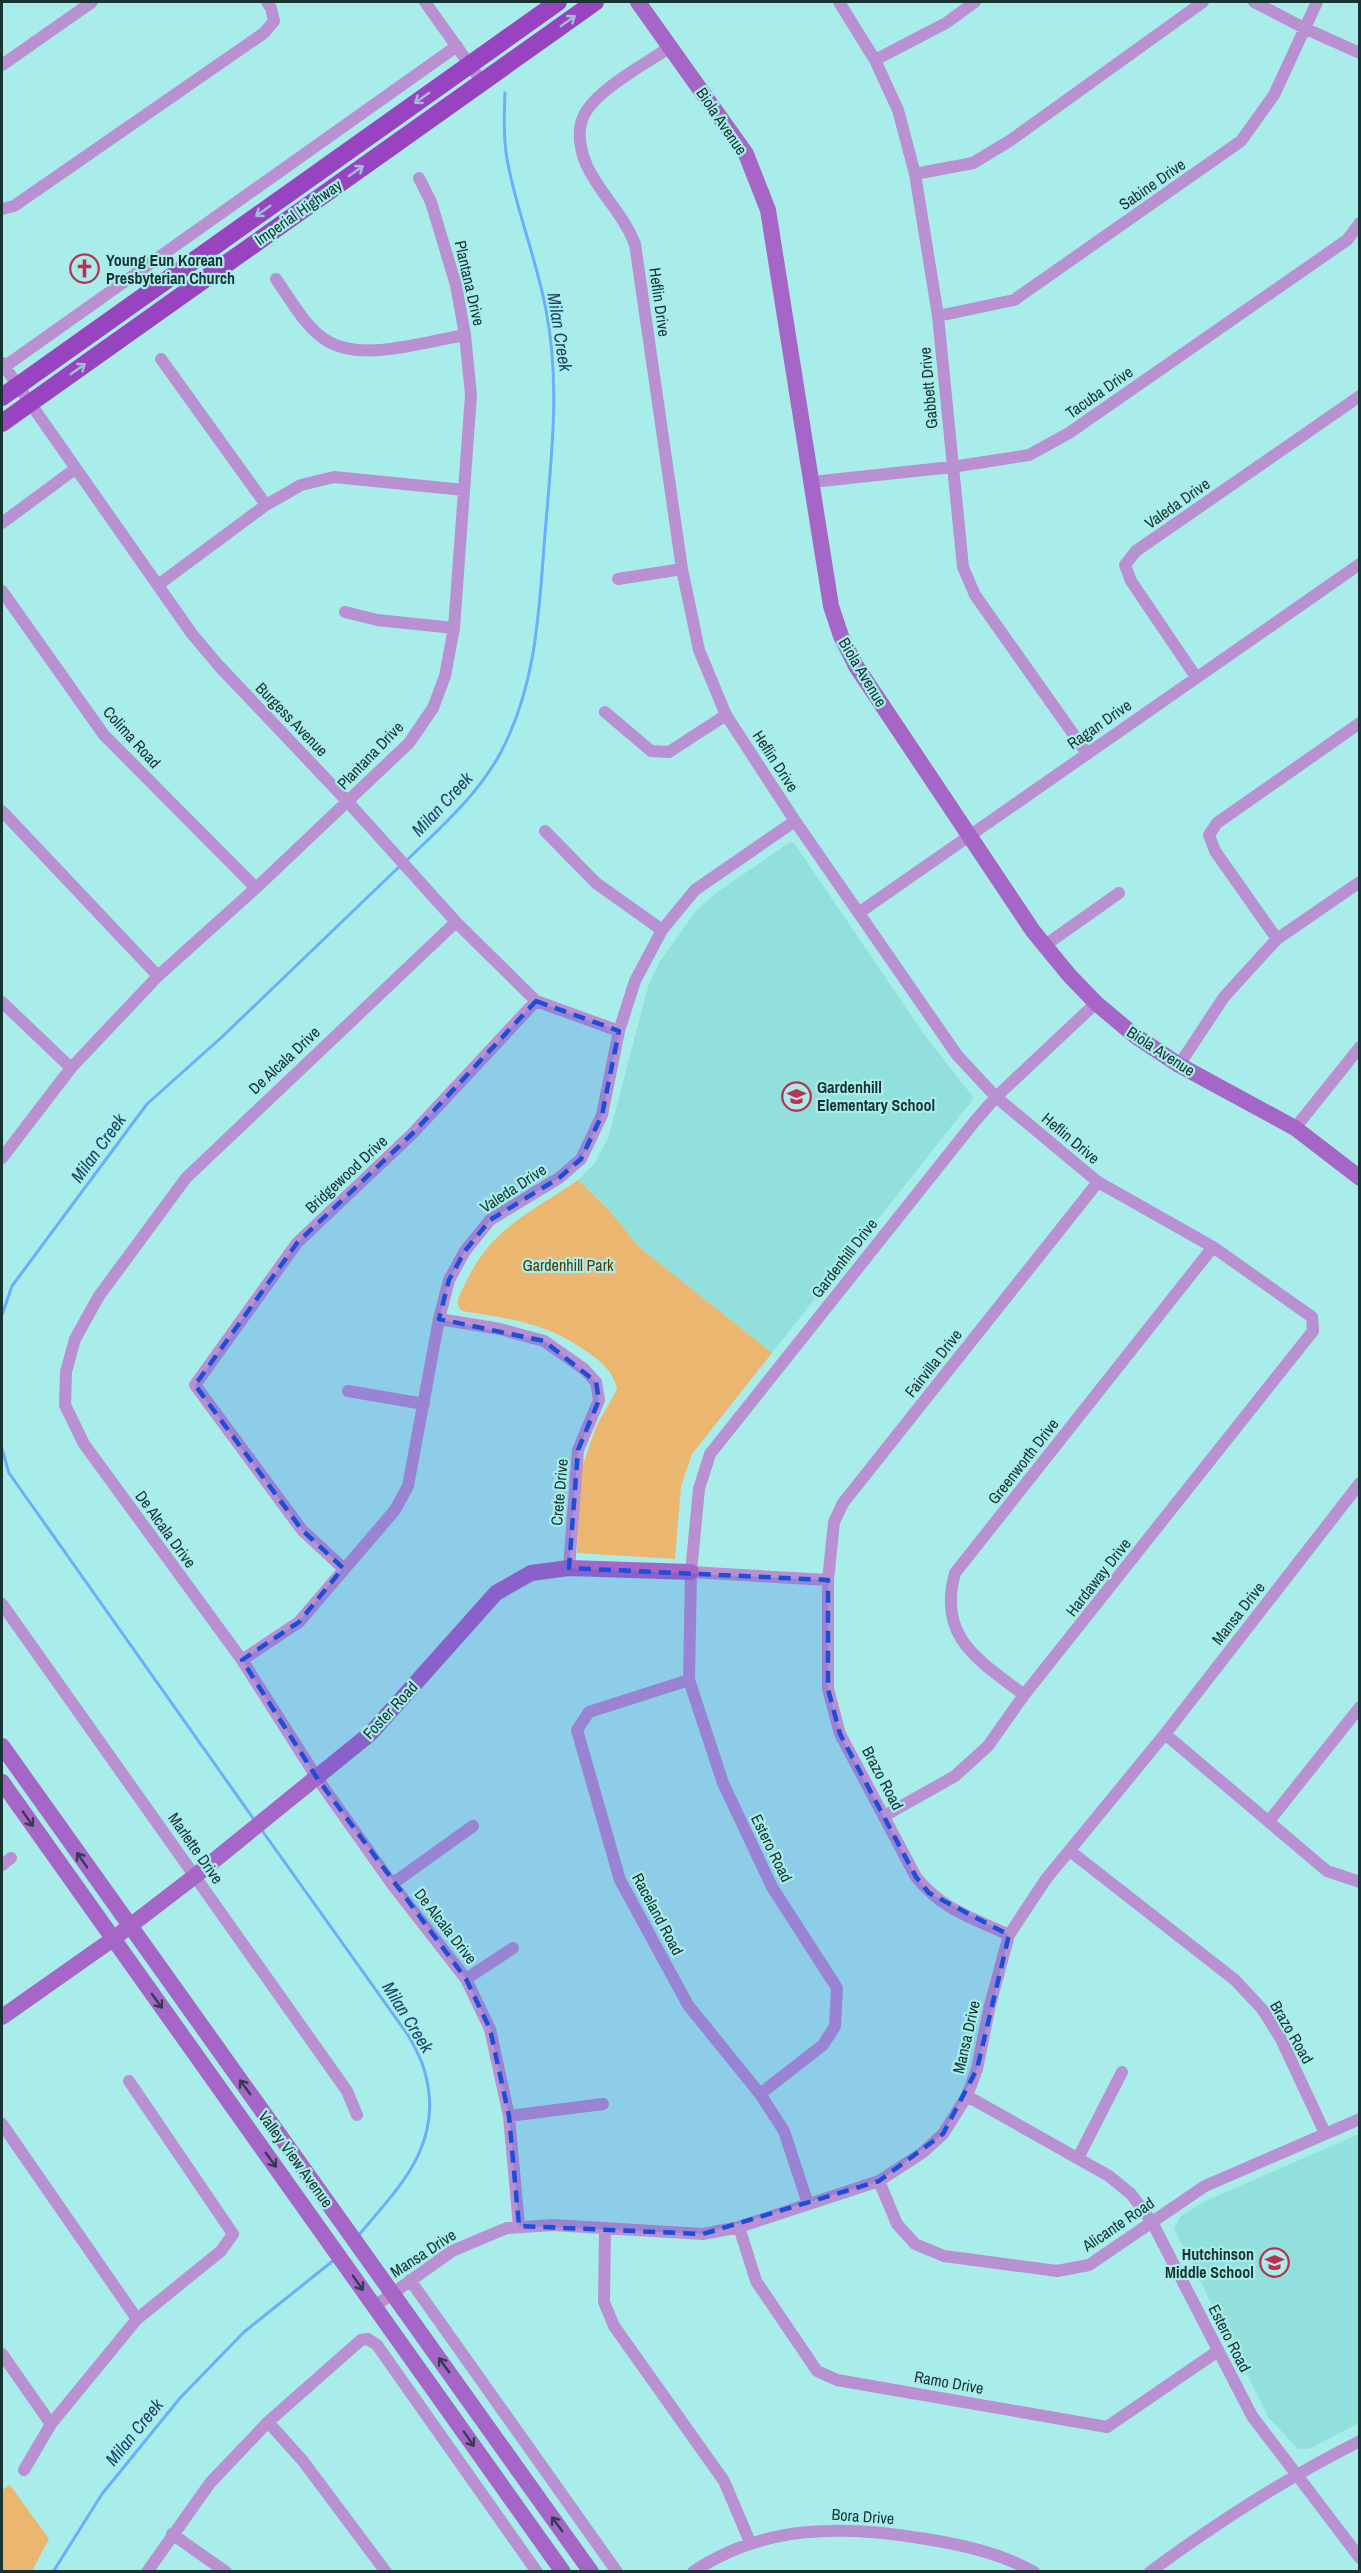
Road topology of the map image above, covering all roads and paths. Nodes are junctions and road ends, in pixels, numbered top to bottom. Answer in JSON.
{"nodes":[{"id":1,"x":92,"y":2,"type":"edge"},
{"id":2,"x":267,"y":2,"type":"edge"},
{"id":3,"x":425,"y":2,"type":"edge"},
{"id":4,"x":558,"y":2,"type":"edge"},
{"id":5,"x":595,"y":2,"type":"edge"},
{"id":6,"x":638,"y":2,"type":"edge"},
{"id":7,"x":838,"y":2,"type":"edge"},
{"id":8,"x":975,"y":2,"type":"edge"},
{"id":9,"x":1203,"y":2,"type":"edge"},
{"id":10,"x":1254,"y":2,"type":"edge"},
{"id":11,"x":1317,"y":2,"type":"edge"},
{"id":12,"x":1304,"y":28,"type":"junction"},
{"id":13,"x":456,"y":46,"type":"junction"},
{"id":14,"x":670,"y":47,"type":"junction"},
{"id":15,"x":1359,"y":53,"type":"edge"},
{"id":16,"x":875,"y":60,"type":"junction"},
{"id":17,"x":2,"y":64,"type":"edge"},
{"id":18,"x":470,"y":64,"type":"junction"},
{"id":19,"x":482,"y":82,"type":"junction"},
{"id":20,"x":915,"y":174,"type":"junction"},
{"id":21,"x":419,"y":178,"type":"dead end"},
{"id":22,"x":2,"y":209,"type":"edge"},
{"id":23,"x":1359,"y":223,"type":"edge"},
{"id":24,"x":276,"y":279,"type":"dead end"},
{"id":25,"x":938,"y":316,"type":"junction"},
{"id":26,"x":465,"y":335,"type":"junction"},
{"id":27,"x":161,"y":359,"type":"dead end"},
{"id":28,"x":3,"y":365,"type":"edge"},
{"id":29,"x":17,"y":385,"type":"junction"},
{"id":30,"x":2,"y":396,"type":"edge"},
{"id":31,"x":1359,"y":396,"type":"edge"},
{"id":32,"x":30,"y":403,"type":"junction"},
{"id":33,"x":2,"y":423,"type":"edge"},
{"id":34,"x":952,"y":467,"type":"junction"},
{"id":35,"x":75,"y":469,"type":"junction"},
{"id":36,"x":812,"y":482,"type":"junction"},
{"id":37,"x":464,"y":490,"type":"junction"},
{"id":38,"x":266,"y":504,"type":"junction"},
{"id":39,"x":2,"y":523,"type":"edge"},
{"id":40,"x":1359,"y":564,"type":"edge"},
{"id":41,"x":682,"y":569,"type":"junction"},
{"id":42,"x":618,"y":579,"type":"dead end"},
{"id":43,"x":158,"y":585,"type":"junction"},
{"id":44,"x":2,"y":591,"type":"edge"},
{"id":45,"x":345,"y":612,"type":"dead end"},
{"id":46,"x":454,"y":628,"type":"junction"},
{"id":47,"x":1196,"y":677,"type":"junction"},
{"id":48,"x":605,"y":712,"type":"dead end"},
{"id":49,"x":726,"y":715,"type":"junction"},
{"id":50,"x":1359,"y":723,"type":"edge"},
{"id":51,"x":1086,"y":752,"type":"junction"},
{"id":52,"x":348,"y":802,"type":"junction"},
{"id":53,"x":2,"y":811,"type":"edge"},
{"id":54,"x":795,"y":821,"type":"junction"},
{"id":55,"x":546,"y":831,"type":"dead end"},
{"id":56,"x":970,"y":835,"type":"junction"},
{"id":57,"x":1359,"y":882,"type":"edge"},
{"id":58,"x":256,"y":888,"type":"junction"},
{"id":59,"x":1119,"y":893,"type":"dead end"},
{"id":60,"x":860,"y":912,"type":"junction"},
{"id":61,"x":456,"y":922,"type":"junction"},
{"id":62,"x":662,"y":930,"type":"junction"},
{"id":63,"x":1277,"y":939,"type":"junction"},
{"id":64,"x":1044,"y":945,"type":"junction"},
{"id":65,"x":158,"y":976,"type":"junction"},
{"id":66,"x":536,"y":1001,"type":"junction"},
{"id":67,"x":2,"y":1002,"type":"edge"},
{"id":68,"x":1096,"y":1003,"type":"junction"},
{"id":69,"x":619,"y":1031,"type":"junction"},
{"id":70,"x":1359,"y":1047,"type":"edge"},
{"id":71,"x":1179,"y":1065,"type":"junction"},
{"id":72,"x":71,"y":1068,"type":"junction"},
{"id":73,"x":996,"y":1097,"type":"junction"},
{"id":74,"x":1295,"y":1128,"type":"junction"},
{"id":75,"x":2,"y":1158,"type":"edge"},
{"id":76,"x":1359,"y":1178,"type":"edge"},
{"id":77,"x":1098,"y":1182,"type":"junction"},
{"id":78,"x":1213,"y":1247,"type":"junction"},
{"id":79,"x":439,"y":1319,"type":"junction"},
{"id":80,"x":1314,"y":1331,"type":"joint"},
{"id":81,"x":348,"y":1391,"type":"dead end"},
{"id":82,"x":424,"y":1404,"type":"junction"},
{"id":83,"x":1359,"y":1483,"type":"edge"},
{"id":84,"x":343,"y":1568,"type":"junction"},
{"id":85,"x":570,"y":1568,"type":"junction"},
{"id":86,"x":691,"y":1572,"type":"junction"},
{"id":87,"x":828,"y":1580,"type":"junction"},
{"id":88,"x":2,"y":1604,"type":"edge"},
{"id":89,"x":242,"y":1660,"type":"junction"},
{"id":90,"x":689,"y":1680,"type":"junction"},
{"id":91,"x":1024,"y":1695,"type":"junction"},
{"id":92,"x":1359,"y":1707,"type":"edge"},
{"id":93,"x":1165,"y":1734,"type":"junction"},
{"id":94,"x":2,"y":1746,"type":"edge"},
{"id":95,"x":317,"y":1778,"type":"junction"},
{"id":96,"x":2,"y":1782,"type":"edge"},
{"id":97,"x":884,"y":1816,"type":"junction"},
{"id":98,"x":1269,"y":1821,"type":"junction"},
{"id":99,"x":473,"y":1826,"type":"dead end"},
{"id":100,"x":1070,"y":1851,"type":"junction"},
{"id":101,"x":195,"y":1876,"type":"junction"},
{"id":102,"x":1359,"y":1882,"type":"edge"},
{"id":103,"x":392,"y":1884,"type":"junction"},
{"id":104,"x":129,"y":1926,"type":"junction"},
{"id":105,"x":1009,"y":1935,"type":"junction"},
{"id":106,"x":113,"y":1938,"type":"junction"},
{"id":107,"x":513,"y":1948,"type":"dead end"},
{"id":108,"x":466,"y":1980,"type":"junction"},
{"id":109,"x":2,"y":2018,"type":"edge"},
{"id":110,"x":1122,"y":2072,"type":"dead end"},
{"id":111,"x":129,"y":2082,"type":"dead end"},
{"id":112,"x":760,"y":2094,"type":"junction"},
{"id":113,"x":967,"y":2096,"type":"junction"},
{"id":114,"x":603,"y":2104,"type":"dead end"},
{"id":115,"x":357,"y":2115,"type":"dead end"},
{"id":116,"x":509,"y":2116,"type":"junction"},
{"id":117,"x":1359,"y":2119,"type":"edge"},
{"id":118,"x":2,"y":2124,"type":"edge"},
{"id":119,"x":1325,"y":2133,"type":"junction"},
{"id":120,"x":1078,"y":2158,"type":"junction"},
{"id":121,"x":879,"y":2181,"type":"junction"},
{"id":122,"x":808,"y":2204,"type":"junction"},
{"id":123,"x":1152,"y":2222,"type":"junction"},
{"id":124,"x":519,"y":2226,"type":"junction"},
{"id":125,"x":739,"y":2227,"type":"junction"},
{"id":126,"x":605,"y":2230,"type":"junction"},
{"id":127,"x":410,"y":2280,"type":"junction"},
{"id":128,"x":392,"y":2293,"type":"junction"},
{"id":129,"x":375,"y":2306,"type":"junction"},
{"id":130,"x":137,"y":2319,"type":"junction"},
{"id":131,"x":1218,"y":2351,"type":"junction"},
{"id":132,"x":2,"y":2354,"type":"edge"},
{"id":133,"x":268,"y":2422,"type":"junction"},
{"id":134,"x":51,"y":2424,"type":"junction"},
{"id":135,"x":1359,"y":2441,"type":"edge"},
{"id":136,"x":24,"y":2470,"type":"dead end"},
{"id":137,"x":1296,"y":2475,"type":"junction"},
{"id":138,"x":172,"y":2534,"type":"junction"},
{"id":139,"x":750,"y":2542,"type":"junction"},
{"id":140,"x":1359,"y":2558,"type":"edge"},
{"id":141,"x":147,"y":2571,"type":"edge"},
{"id":142,"x":226,"y":2571,"type":"edge"},
{"id":143,"x":386,"y":2571,"type":"edge"},
{"id":144,"x":537,"y":2571,"type":"edge"},
{"id":145,"x":563,"y":2571,"type":"edge"},
{"id":146,"x":591,"y":2571,"type":"edge"},
{"id":147,"x":616,"y":2571,"type":"edge"},
{"id":148,"x":693,"y":2571,"type":"edge"},
{"id":149,"x":1034,"y":2571,"type":"edge"},
{"id":150,"x":1150,"y":2571,"type":"edge"}],
"edges":[{"from":1,"to":17,"type":"street"},
{"from":2,"to":22,"type":"street"},
{"from":3,"to":13,"type":"street"},
{"from":4,"to":18,"type":"main road","name":"Imperial Highway"},
{"from":19,"to":5,"type":"main road","name":"Imperial Highway","one_way":true},
{"from":6,"to":14,"type":"street","name":"Biola Avenue"},
{"from":7,"to":16,"type":"street","name":"Gabbett Drive"},
{"from":8,"to":16,"type":"street"},
{"from":9,"to":20,"type":"street"},
{"from":10,"to":12,"type":"street"},
{"from":11,"to":12,"type":"street","name":"Sabine Drive"},
{"from":12,"to":15,"type":"street"},
{"from":12,"to":25,"type":"street","name":"Sabine Drive"},
{"from":13,"to":18,"type":"street"},
{"from":13,"to":28,"type":"street"},
{"from":14,"to":36,"type":"street","name":"Biola Avenue"},
{"from":14,"to":41,"type":"street","name":"Heflin Drive"},
{"from":16,"to":20,"type":"street","name":"Gabbett Drive"},
{"from":18,"to":19,"type":"street"},
{"from":18,"to":29,"type":"main road","name":"Imperial Highway","one_way":true},
{"from":32,"to":19,"type":"main road","name":"Imperial Highway","one_way":true},
{"from":20,"to":25,"type":"street","name":"Gabbett Drive"},
{"from":21,"to":26,"type":"street","name":"Plantana Drive"},
{"from":23,"to":34,"type":"street","name":"Tacuba Drive"},
{"from":24,"to":26,"type":"street"},
{"from":25,"to":34,"type":"street","name":"Gabbett Drive"},
{"from":26,"to":37,"type":"street","name":"Plantana Drive"},
{"from":27,"to":38,"type":"street"},
{"from":28,"to":29,"type":"street","name":"Burgess Avenue"},
{"from":29,"to":30,"type":"main road","name":"Imperial Highway"},
{"from":29,"to":32,"type":"street","name":"Burgess Avenue"},
{"from":31,"to":47,"type":"street","name":"Valeda Drive"},
{"from":32,"to":33,"type":"main road","name":"Imperial Highway"},
{"from":32,"to":35,"type":"street","name":"Burgess Avenue"},
{"from":34,"to":36,"type":"street","name":"Tacuba Drive"},
{"from":34,"to":51,"type":"street","name":"Gabbett Drive"},
{"from":35,"to":39,"type":"street"},
{"from":35,"to":43,"type":"street","name":"Burgess Avenue"},
{"from":36,"to":56,"type":"street","name":"Biola Avenue"},
{"from":37,"to":38,"type":"street"},
{"from":37,"to":46,"type":"street","name":"Plantana Drive"},
{"from":38,"to":43,"type":"street"},
{"from":40,"to":47,"type":"street","name":"Ragan Drive"},
{"from":41,"to":42,"type":"street"},
{"from":41,"to":49,"type":"street","name":"Heflin Drive"},
{"from":43,"to":52,"type":"street","name":"Burgess Avenue"},
{"from":44,"to":58,"type":"street","name":"Colima Road"},
{"from":45,"to":46,"type":"street"},
{"from":46,"to":52,"type":"street","name":"Plantana Drive"},
{"from":47,"to":51,"type":"street","name":"Ragan Drive"},
{"from":48,"to":49,"type":"street"},
{"from":49,"to":54,"type":"street","name":"Heflin Drive"},
{"from":50,"to":63,"type":"street"},
{"from":51,"to":56,"type":"street","name":"Ragan Drive"},
{"from":52,"to":58,"type":"street","name":"Plantana Drive"},
{"from":52,"to":61,"type":"street","name":"Burgess Avenue"},
{"from":53,"to":65,"type":"street"},
{"from":54,"to":60,"type":"street","name":"Heflin Drive"},
{"from":54,"to":62,"type":"street","name":"Valeda Drive"},
{"from":55,"to":62,"type":"street"},
{"from":56,"to":60,"type":"street","name":"Ragan Drive"},
{"from":56,"to":64,"type":"street","name":"Biola Avenue"},
{"from":57,"to":63,"type":"street"},
{"from":58,"to":65,"type":"street","name":"Plantana Drive"},
{"from":59,"to":64,"type":"street"},
{"from":60,"to":73,"type":"street","name":"Heflin Drive"},
{"from":61,"to":66,"type":"street","name":"Burgess Avenue"},
{"from":61,"to":89,"type":"street","name":"De Alcala Drive"},
{"from":62,"to":69,"type":"street","name":"Valeda Drive"},
{"from":63,"to":71,"type":"street"},
{"from":64,"to":68,"type":"street","name":"Biola Avenue"},
{"from":65,"to":72,"type":"street","name":"Plantana Drive"},
{"from":66,"to":69,"type":"street","name":"Burgess Avenue"},
{"from":66,"to":84,"type":"street","name":"Bridgewood Drive"},
{"from":67,"to":72,"type":"street"},
{"from":68,"to":71,"type":"street","name":"Biola Avenue"},
{"from":68,"to":73,"type":"street","name":"Gardenhill Drive"},
{"from":69,"to":79,"type":"street","name":"Valeda Drive"},
{"from":70,"to":74,"type":"street"},
{"from":71,"to":74,"type":"street","name":"Biola Avenue"},
{"from":72,"to":75,"type":"street","name":"Plantana Drive"},
{"from":73,"to":77,"type":"street","name":"Heflin Drive"},
{"from":73,"to":86,"type":"street","name":"Gardenhill Drive"},
{"from":74,"to":76,"type":"street","name":"Biola Avenue"},
{"from":77,"to":78,"type":"street","name":"Heflin Drive"},
{"from":77,"to":87,"type":"street","name":"Fairvilla Drive"},
{"from":78,"to":80,"type":"street","name":"Heflin Drive"},
{"from":78,"to":91,"type":"street","name":"Greenworth Drive"},
{"from":79,"to":82,"type":"street","name":"Valeda Drive"},
{"from":79,"to":85,"type":"street","name":"Crete Drive"},
{"from":80,"to":91,"type":"street","name":"Hardaway Drive"},
{"from":81,"to":82,"type":"street"},
{"from":82,"to":84,"type":"street","name":"Valeda Drive"},
{"from":83,"to":93,"type":"street","name":"Mansa Drive"},
{"from":84,"to":89,"type":"street","name":"Valeda Drive"},
{"from":85,"to":86,"type":"street","name":"Foster Road"},
{"from":85,"to":95,"type":"street","name":"Foster Road"},
{"from":86,"to":87,"type":"street","name":"Foster Road"},
{"from":86,"to":90,"type":"street","name":"Estero Road"},
{"from":87,"to":97,"type":"street","name":"Brazo Road"},
{"from":88,"to":101,"type":"street","name":"Marlette Drive"},
{"from":89,"to":95,"type":"street","name":"De Alcala Drive"},
{"from":90,"to":112,"type":"street","name":"Estero Road"},
{"from":90,"to":112,"type":"street","name":"Raceland Road"},
{"from":91,"to":97,"type":"street","name":"Hardaway Drive"},
{"from":92,"to":98,"type":"street"},
{"from":93,"to":98,"type":"street"},
{"from":93,"to":100,"type":"street","name":"Mansa Drive"},
{"from":104,"to":94,"type":"street","name":"Valley View Avenue","one_way":true},
{"from":95,"to":101,"type":"street","name":"Foster Road"},
{"from":95,"to":103,"type":"street","name":"De Alcala Drive"},
{"from":96,"to":106,"type":"street","name":"Valley View Avenue","one_way":true},
{"from":97,"to":105,"type":"street","name":"Brazo Road"},
{"from":98,"to":102,"type":"street"},
{"from":99,"to":103,"type":"street"},
{"from":100,"to":105,"type":"street","name":"Mansa Drive"},
{"from":100,"to":119,"type":"street","name":"Brazo Road"},
{"from":101,"to":104,"type":"street","name":"Foster Road"},
{"from":101,"to":115,"type":"street","name":"Marlette Drive"},
{"from":103,"to":108,"type":"street","name":"De Alcala Drive"},
{"from":104,"to":106,"type":"street","name":"Foster Road"},
{"from":128,"to":104,"type":"street","name":"Valley View Avenue","one_way":true},
{"from":105,"to":113,"type":"street","name":"Mansa Drive"},
{"from":106,"to":109,"type":"street","name":"Foster Road"},
{"from":106,"to":129,"type":"street","name":"Valley View Avenue","one_way":true},
{"from":107,"to":108,"type":"street"},
{"from":108,"to":116,"type":"street","name":"De Alcala Drive"},
{"from":110,"to":120,"type":"street"},
{"from":111,"to":130,"type":"street"},
{"from":112,"to":122,"type":"street","name":"Raceland Road"},
{"from":113,"to":120,"type":"street","name":"Estero Road"},
{"from":113,"to":121,"type":"street","name":"Mansa Drive"},
{"from":114,"to":116,"type":"street"},
{"from":116,"to":124,"type":"street","name":"De Alcala Drive"},
{"from":117,"to":119,"type":"street","name":"Alicante Road"},
{"from":118,"to":130,"type":"street"},
{"from":119,"to":123,"type":"street","name":"Alicante Road"},
{"from":120,"to":123,"type":"street","name":"Estero Road"},
{"from":121,"to":122,"type":"street","name":"Mansa Drive"},
{"from":121,"to":123,"type":"street","name":"Alicante Road"},
{"from":122,"to":125,"type":"street","name":"Mansa Drive"},
{"from":123,"to":131,"type":"street","name":"Estero Road"},
{"from":124,"to":126,"type":"street","name":"Mansa Drive"},
{"from":124,"to":127,"type":"street","name":"Mansa Drive"},
{"from":125,"to":126,"type":"street","name":"Mansa Drive"},
{"from":125,"to":131,"type":"street","name":"Ramo Drive"},
{"from":126,"to":139,"type":"street"},
{"from":127,"to":128,"type":"street","name":"Mansa Drive"},
{"from":127,"to":147,"type":"street"},
{"from":128,"to":129,"type":"street","name":"Mansa Drive"},
{"from":146,"to":128,"type":"street","name":"Valley View Avenue","one_way":true},
{"from":129,"to":145,"type":"street","name":"Valley View Avenue","one_way":true},
{"from":130,"to":134,"type":"street"},
{"from":131,"to":137,"type":"street","name":"Estero Road"},
{"from":132,"to":134,"type":"street"},
{"from":133,"to":138,"type":"street"},
{"from":133,"to":143,"type":"street"},
{"from":133,"to":144,"type":"street"},
{"from":134,"to":136,"type":"street"},
{"from":135,"to":137,"type":"street"},
{"from":137,"to":140,"type":"street","name":"Estero Road"},
{"from":137,"to":150,"type":"street"},
{"from":138,"to":141,"type":"street"},
{"from":138,"to":142,"type":"street"},
{"from":139,"to":148,"type":"street","name":"Bora Drive"},
{"from":139,"to":149,"type":"street","name":"Bora Drive"}]}
